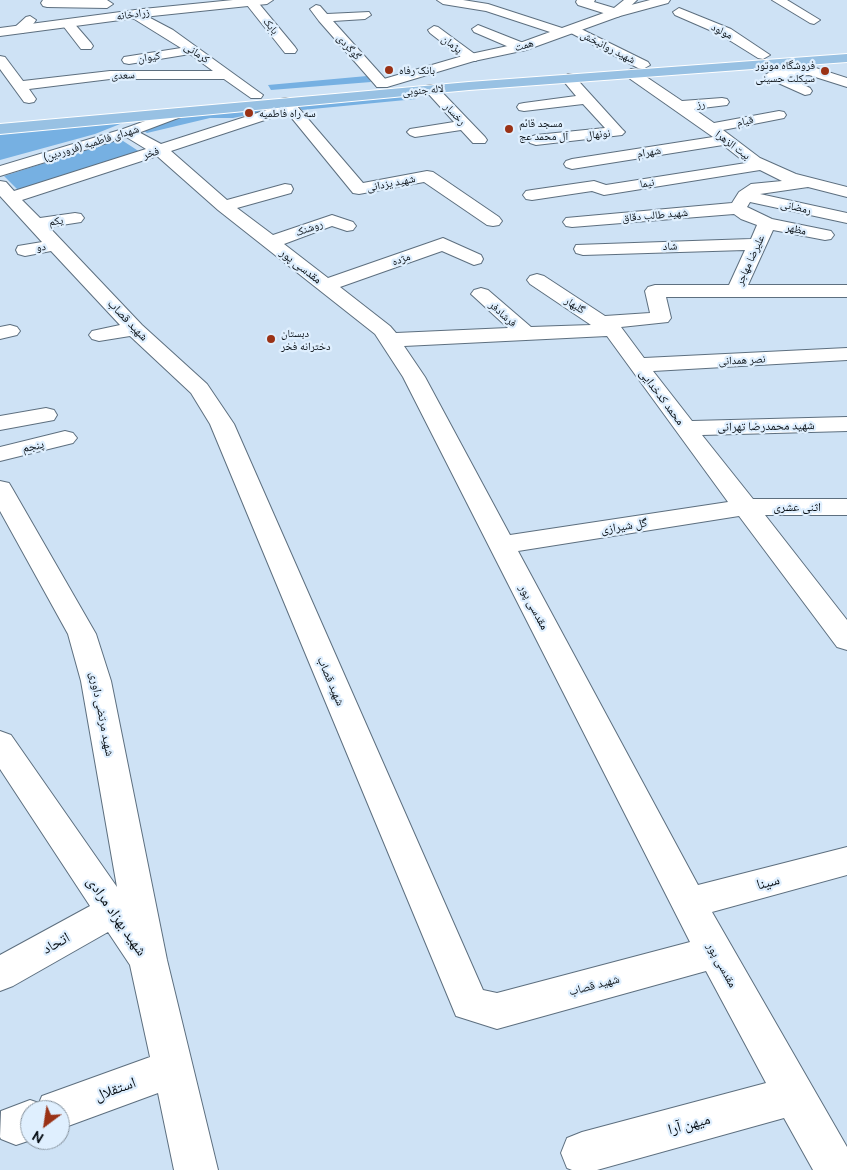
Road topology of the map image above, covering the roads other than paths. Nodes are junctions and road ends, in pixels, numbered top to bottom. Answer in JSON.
{"nodes":[{"id":1,"x":267,"y":0,"type":"edge"},
{"id":2,"x":443,"y":0,"type":"edge"},
{"id":3,"x":589,"y":0,"type":"edge"},
{"id":4,"x":631,"y":0,"type":"edge"},
{"id":5,"x":664,"y":0,"type":"edge"},
{"id":6,"x":778,"y":0,"type":"edge"},
{"id":7,"x":108,"y":2,"type":"edge"},
{"id":8,"x":251,"y":2,"type":"junction"},
{"id":9,"x":465,"y":2,"type":"edge"},
{"id":10,"x":47,"y":3,"type":"dead end"},
{"id":11,"x":196,"y":4,"type":"edge"},
{"id":12,"x":679,"y":12,"type":"dead end"},
{"id":13,"x":616,"y":13,"type":"junction"},
{"id":14,"x":135,"y":14,"type":"junction"},
{"id":15,"x":362,"y":19,"type":"dead end"},
{"id":16,"x":30,"y":20,"type":"dead end"},
{"id":17,"x":94,"y":20,"type":"junction"},
{"id":18,"x":814,"y":20,"type":"dead end"},
{"id":19,"x":68,"y":24,"type":"junction"},
{"id":20,"x":478,"y":29,"type":"dead end"},
{"id":21,"x":19,"y":30,"type":"junction"},
{"id":22,"x":434,"y":30,"type":"dead end"},
{"id":23,"x":569,"y":31,"type":"junction"},
{"id":24,"x":0,"y":32,"type":"edge"},
{"id":25,"x":86,"y":46,"type":"dead end"},
{"id":26,"x":521,"y":47,"type":"junction"},
{"id":27,"x":847,"y":49,"type":"edge"},
{"id":28,"x":193,"y":50,"type":"junction"},
{"id":29,"x":290,"y":50,"type":"dead end"},
{"id":30,"x":764,"y":55,"type":"junction"},
{"id":31,"x":471,"y":58,"type":"junction"},
{"id":32,"x":847,"y":58,"type":"edge"},
{"id":33,"x":792,"y":59,"type":"junction"},
{"id":34,"x":0,"y":60,"type":"edge"},
{"id":35,"x":637,"y":69,"type":"junction"},
{"id":36,"x":45,"y":71,"type":"dead end"},
{"id":37,"x":808,"y":71,"type":"junction"},
{"id":38,"x":228,"y":75,"type":"junction"},
{"id":39,"x":568,"y":78,"type":"junction"},
{"id":40,"x":847,"y":83,"type":"edge"},
{"id":41,"x":382,"y":84,"type":"junction"},
{"id":42,"x":19,"y":86,"type":"junction"},
{"id":43,"x":431,"y":89,"type":"junction"},
{"id":44,"x":805,"y":91,"type":"dead end"},
{"id":45,"x":256,"y":95,"type":"junction"},
{"id":46,"x":587,"y":99,"type":"junction"},
{"id":47,"x":286,"y":102,"type":"junction"},
{"id":48,"x":722,"y":102,"type":"dead end"},
{"id":49,"x":32,"y":103,"type":"dead end"},
{"id":50,"x":680,"y":106,"type":"junction"},
{"id":51,"x":524,"y":107,"type":"dead end"},
{"id":52,"x":181,"y":112,"type":"joint"},
{"id":53,"x":779,"y":115,"type":"dead end"},
{"id":54,"x":0,"y":118,"type":"edge"},
{"id":55,"x":133,"y":124,"type":"junction"},
{"id":56,"x":466,"y":125,"type":"junction"},
{"id":57,"x":711,"y":128,"type":"junction"},
{"id":58,"x":0,"y":129,"type":"edge"},
{"id":59,"x":415,"y":132,"type":"dead end"},
{"id":60,"x":479,"y":140,"type":"dead end"},
{"id":61,"x":536,"y":140,"type":"dead end"},
{"id":62,"x":727,"y":140,"type":"junction"},
{"id":63,"x":160,"y":150,"type":"junction"},
{"id":64,"x":0,"y":164,"type":"edge"},
{"id":65,"x":572,"y":164,"type":"dead end"},
{"id":66,"x":762,"y":164,"type":"junction"},
{"id":67,"x":0,"y":171,"type":"edge"},
{"id":68,"x":809,"y":183,"type":"junction"},
{"id":69,"x":285,"y":189,"type":"dead end"},
{"id":70,"x":6,"y":192,"type":"edge"},
{"id":71,"x":847,"y":192,"type":"edge"},
{"id":72,"x":532,"y":195,"type":"dead end"},
{"id":73,"x":741,"y":202,"type":"junction"},
{"id":74,"x":224,"y":206,"type":"junction"},
{"id":75,"x":75,"y":218,"type":"dead end"},
{"id":76,"x":847,"y":218,"type":"edge"},
{"id":77,"x":493,"y":221,"type":"dead end"},
{"id":78,"x":572,"y":222,"type":"dead end"},
{"id":79,"x":766,"y":223,"type":"junction"},
{"id":80,"x":347,"y":226,"type":"dead end"},
{"id":81,"x":824,"y":236,"type":"dead end"},
{"id":82,"x":31,"y":237,"type":"junction"},
{"id":83,"x":271,"y":242,"type":"junction"},
{"id":84,"x":757,"y":244,"type":"junction"},
{"id":85,"x":583,"y":249,"type":"dead end"},
{"id":86,"x":474,"y":259,"type":"dead end"},
{"id":87,"x":537,"y":280,"type":"dead end"},
{"id":88,"x":326,"y":285,"type":"junction"},
{"id":89,"x":736,"y":290,"type":"junction"},
{"id":90,"x":847,"y":291,"type":"edge"},
{"id":91,"x":481,"y":294,"type":"dead end"},
{"id":92,"x":607,"y":326,"type":"junction"},
{"id":93,"x":135,"y":329,"type":"junction"},
{"id":94,"x":525,"y":333,"type":"junction"},
{"id":95,"x":99,"y":335,"type":"dead end"},
{"id":96,"x":390,"y":340,"type":"junction"},
{"id":97,"x":847,"y":354,"type":"edge"},
{"id":98,"x":638,"y":365,"type":"junction"},
{"id":99,"x":46,"y":415,"type":"dead end"},
{"id":100,"x":0,"y":424,"type":"edge"},
{"id":101,"x":847,"y":424,"type":"edge"},
{"id":102,"x":685,"y":428,"type":"junction"},
{"id":103,"x":65,"y":438,"type":"dead end"},
{"id":104,"x":0,"y":454,"type":"edge"},
{"id":105,"x":0,"y":488,"type":"edge"},
{"id":106,"x":747,"y":507,"type":"junction"},
{"id":107,"x":847,"y":507,"type":"edge"},
{"id":108,"x":501,"y":545,"type":"junction"},
{"id":109,"x":847,"y":640,"type":"edge"},
{"id":110,"x":0,"y":743,"type":"edge"},
{"id":111,"x":847,"y":861,"type":"edge"},
{"id":112,"x":688,"y":903,"type":"junction"},
{"id":113,"x":113,"y":911,"type":"junction"},
{"id":114,"x":715,"y":952,"type":"junction"},
{"id":115,"x":148,"y":960,"type":"junction"},
{"id":116,"x":0,"y":974,"type":"edge"},
{"id":117,"x":172,"y":1068,"type":"junction"},
{"id":118,"x":795,"y":1094,"type":"junction"},
{"id":119,"x":70,"y":1105,"type":"edge"},
{"id":120,"x":582,"y":1153,"type":"dead end"},
{"id":121,"x":196,"y":1170,"type":"edge"},
{"id":122,"x":836,"y":1170,"type":"edge"}],
"edges":[{"from":1,"to":8,"type":"street","name":"زرادخانه"},
{"from":2,"to":9,"type":"street"},
{"from":3,"to":13,"type":"street"},
{"from":4,"to":13,"type":"street"},
{"from":5,"to":13,"type":"street","name":"همت"},
{"from":6,"to":18,"type":"street"},
{"from":7,"to":10,"type":"street"},
{"from":7,"to":17,"type":"street"},
{"from":8,"to":11,"type":"street","name":"زرادخانه"},
{"from":8,"to":29,"type":"street","name":"بابک"},
{"from":9,"to":23,"type":"street"},
{"from":11,"to":14,"type":"street","name":"زرادخانه"},
{"from":12,"to":30,"type":"street","name":"مولود"},
{"from":13,"to":23,"type":"street","name":"همت"},
{"from":14,"to":17,"type":"street","name":"زرادخانه"},
{"from":14,"to":28,"type":"street","name":"کرمانی"},
{"from":15,"to":41,"type":"street","name":"گوگردی"},
{"from":16,"to":21,"type":"street"},
{"from":17,"to":19,"type":"street","name":"زرادخانه"},
{"from":19,"to":21,"type":"street","name":"زرادخانه"},
{"from":19,"to":25,"type":"street"},
{"from":20,"to":26,"type":"street"},
{"from":21,"to":24,"type":"street","name":"زرادخانه"},
{"from":22,"to":31,"type":"street","name":"پژمان"},
{"from":23,"to":26,"type":"street","name":"همت"},
{"from":23,"to":35,"type":"street","name":"شهید روانبخش"},
{"from":26,"to":31,"type":"street","name":"همت"},
{"from":27,"to":33,"type":"main road","name":"لاله جنوبی"},
{"from":28,"to":36,"type":"street","name":"کیوان"},
{"from":28,"to":38,"type":"street","name":"کرمانی"},
{"from":30,"to":33,"type":"main road","name":"لاله جنوبی"},
{"from":30,"to":35,"type":"main road","name":"لاله جنوبی"},
{"from":31,"to":41,"type":"street","name":"همت"},
{"from":32,"to":33,"type":"main road","name":"لاله جنوبی"},
{"from":33,"to":35,"type":"main road","name":"لاله جنوبی"},
{"from":33,"to":37,"type":"street"},
{"from":34,"to":42,"type":"street"},
{"from":35,"to":39,"type":"main road","name":"لاله جنوبی"},
{"from":35,"to":41,"type":"main road","name":"لاله جنوبی"},
{"from":35,"to":50,"type":"street","name":"بیت الزهرا"},
{"from":37,"to":40,"type":"street"},
{"from":37,"to":44,"type":"street"},
{"from":38,"to":42,"type":"street","name":"سعدی"},
{"from":38,"to":45,"type":"street","name":"کرمانی"},
{"from":39,"to":43,"type":"main road","name":"لاله جنوبی"},
{"from":39,"to":46,"type":"street","name":"نونهال"},
{"from":41,"to":45,"type":"main road","name":"لاله جنوبی"},
{"from":42,"to":49,"type":"street"},
{"from":43,"to":47,"type":"main road","name":"لاله جنوبی"},
{"from":43,"to":56,"type":"street","name":"رخسار"},
{"from":45,"to":54,"type":"main road","name":"لاله جنوبی"},
{"from":46,"to":51,"type":"street"},
{"from":46,"to":61,"type":"street","name":"نونهال"},
{"from":47,"to":52,"type":"main road","name":"لاله جنوبی"},
{"from":47,"to":63,"type":"street","name":"فخر"},
{"from":47,"to":77,"type":"street","name":"شهید یزدانی"},
{"from":48,"to":50,"type":"street","name":"رز"},
{"from":50,"to":57,"type":"street","name":"بیت الزهرا"},
{"from":52,"to":55,"type":"street","name":"شهدای فاطمیه (فروردین)"},
{"from":53,"to":57,"type":"street","name":"قیام"},
{"from":55,"to":58,"type":"main road"},
{"from":55,"to":63,"type":"street","name":"مقدسی پور"},
{"from":55,"to":64,"type":"street","name":"شهدای فاطمیه (فروردین)"},
{"from":55,"to":67,"type":"street","name":"شهدای فاطمیه (فروردین)"},
{"from":56,"to":59,"type":"street"},
{"from":56,"to":60,"type":"street","name":"رخسار"},
{"from":57,"to":62,"type":"street","name":"بیت الزهرا"},
{"from":62,"to":65,"type":"street","name":"شهرام"},
{"from":62,"to":66,"type":"street","name":"بیت الزهرا"},
{"from":63,"to":70,"type":"street","name":"فخر"},
{"from":63,"to":74,"type":"street","name":"مقدسی پور"},
{"from":66,"to":68,"type":"street","name":"بیت الزهرا"},
{"from":66,"to":72,"type":"street","name":"نیما"},
{"from":68,"to":71,"type":"street","name":"بیت الزهرا"},
{"from":68,"to":73,"type":"street"},
{"from":69,"to":74,"type":"street"},
{"from":70,"to":82,"type":"street","name":"شهید قصاب"},
{"from":73,"to":76,"type":"street","name":"رمضانی"},
{"from":73,"to":78,"type":"street","name":"شهید طالب دقاق"},
{"from":73,"to":79,"type":"street","name":"علیرضا مهاجر"},
{"from":74,"to":83,"type":"street","name":"مقدسی پور"},
{"from":75,"to":82,"type":"street","name":"یکم"},
{"from":79,"to":81,"type":"street","name":"مظهر"},
{"from":79,"to":84,"type":"street","name":"علیرضا مهاجر"},
{"from":80,"to":83,"type":"street","name":"روشنک"},
{"from":82,"to":93,"type":"street","name":"شهید قصاب"},
{"from":83,"to":88,"type":"street","name":"مقدسی پور"},
{"from":84,"to":85,"type":"street","name":"شاد"},
{"from":84,"to":89,"type":"street","name":"علیرضا مهاجر"},
{"from":86,"to":88,"type":"street","name":"مژده"},
{"from":87,"to":92,"type":"street","name":"گلبهار"},
{"from":88,"to":96,"type":"street","name":"مقدسی پور"},
{"from":89,"to":90,"type":"street"},
{"from":89,"to":92,"type":"street"},
{"from":91,"to":94,"type":"street","name":"فرشادفر"},
{"from":92,"to":94,"type":"street"},
{"from":92,"to":98,"type":"street","name":"محمد کدخدایی"},
{"from":93,"to":95,"type":"street"},
{"from":93,"to":114,"type":"street","name":"شهید قصاب"},
{"from":94,"to":96,"type":"street"},
{"from":96,"to":108,"type":"street","name":"مقدسی پور"},
{"from":97,"to":98,"type":"street","name":"نصر همدانی"},
{"from":98,"to":102,"type":"street","name":"محمد کدخدایی"},
{"from":99,"to":100,"type":"street"},
{"from":101,"to":102,"type":"street","name":"شهید محمدرضا تهرانی"},
{"from":102,"to":106,"type":"street","name":"محمد کدخدایی"},
{"from":103,"to":104,"type":"street","name":"پنجم"},
{"from":105,"to":115,"type":"street","name":"شهید مرتضی داوری"},
{"from":106,"to":107,"type":"street","name":"اثنی عشری"},
{"from":106,"to":108,"type":"street","name":"گل شیرازی"},
{"from":106,"to":109,"type":"street","name":"محمد کدخدایی"},
{"from":108,"to":112,"type":"street","name":"مقدسی پور"},
{"from":110,"to":113,"type":"street","name":"شهید بهزاد مرادی"},
{"from":111,"to":112,"type":"street","name":"سینا"},
{"from":112,"to":114,"type":"street","name":"مقدسی پور"},
{"from":113,"to":115,"type":"street","name":"شهید بهزاد مرادی"},
{"from":113,"to":116,"type":"street","name":"اتحاد"},
{"from":114,"to":118,"type":"street","name":"مقدسی پور"},
{"from":115,"to":117,"type":"street","name":"شهید بهزاد مرادی"},
{"from":117,"to":119,"type":"street","name":"استقلال"},
{"from":117,"to":121,"type":"street","name":"شهید بهزاد مرادی"},
{"from":118,"to":120,"type":"street","name":"میهن آرا"},
{"from":118,"to":122,"type":"street","name":"مقدسی پور"}]}
